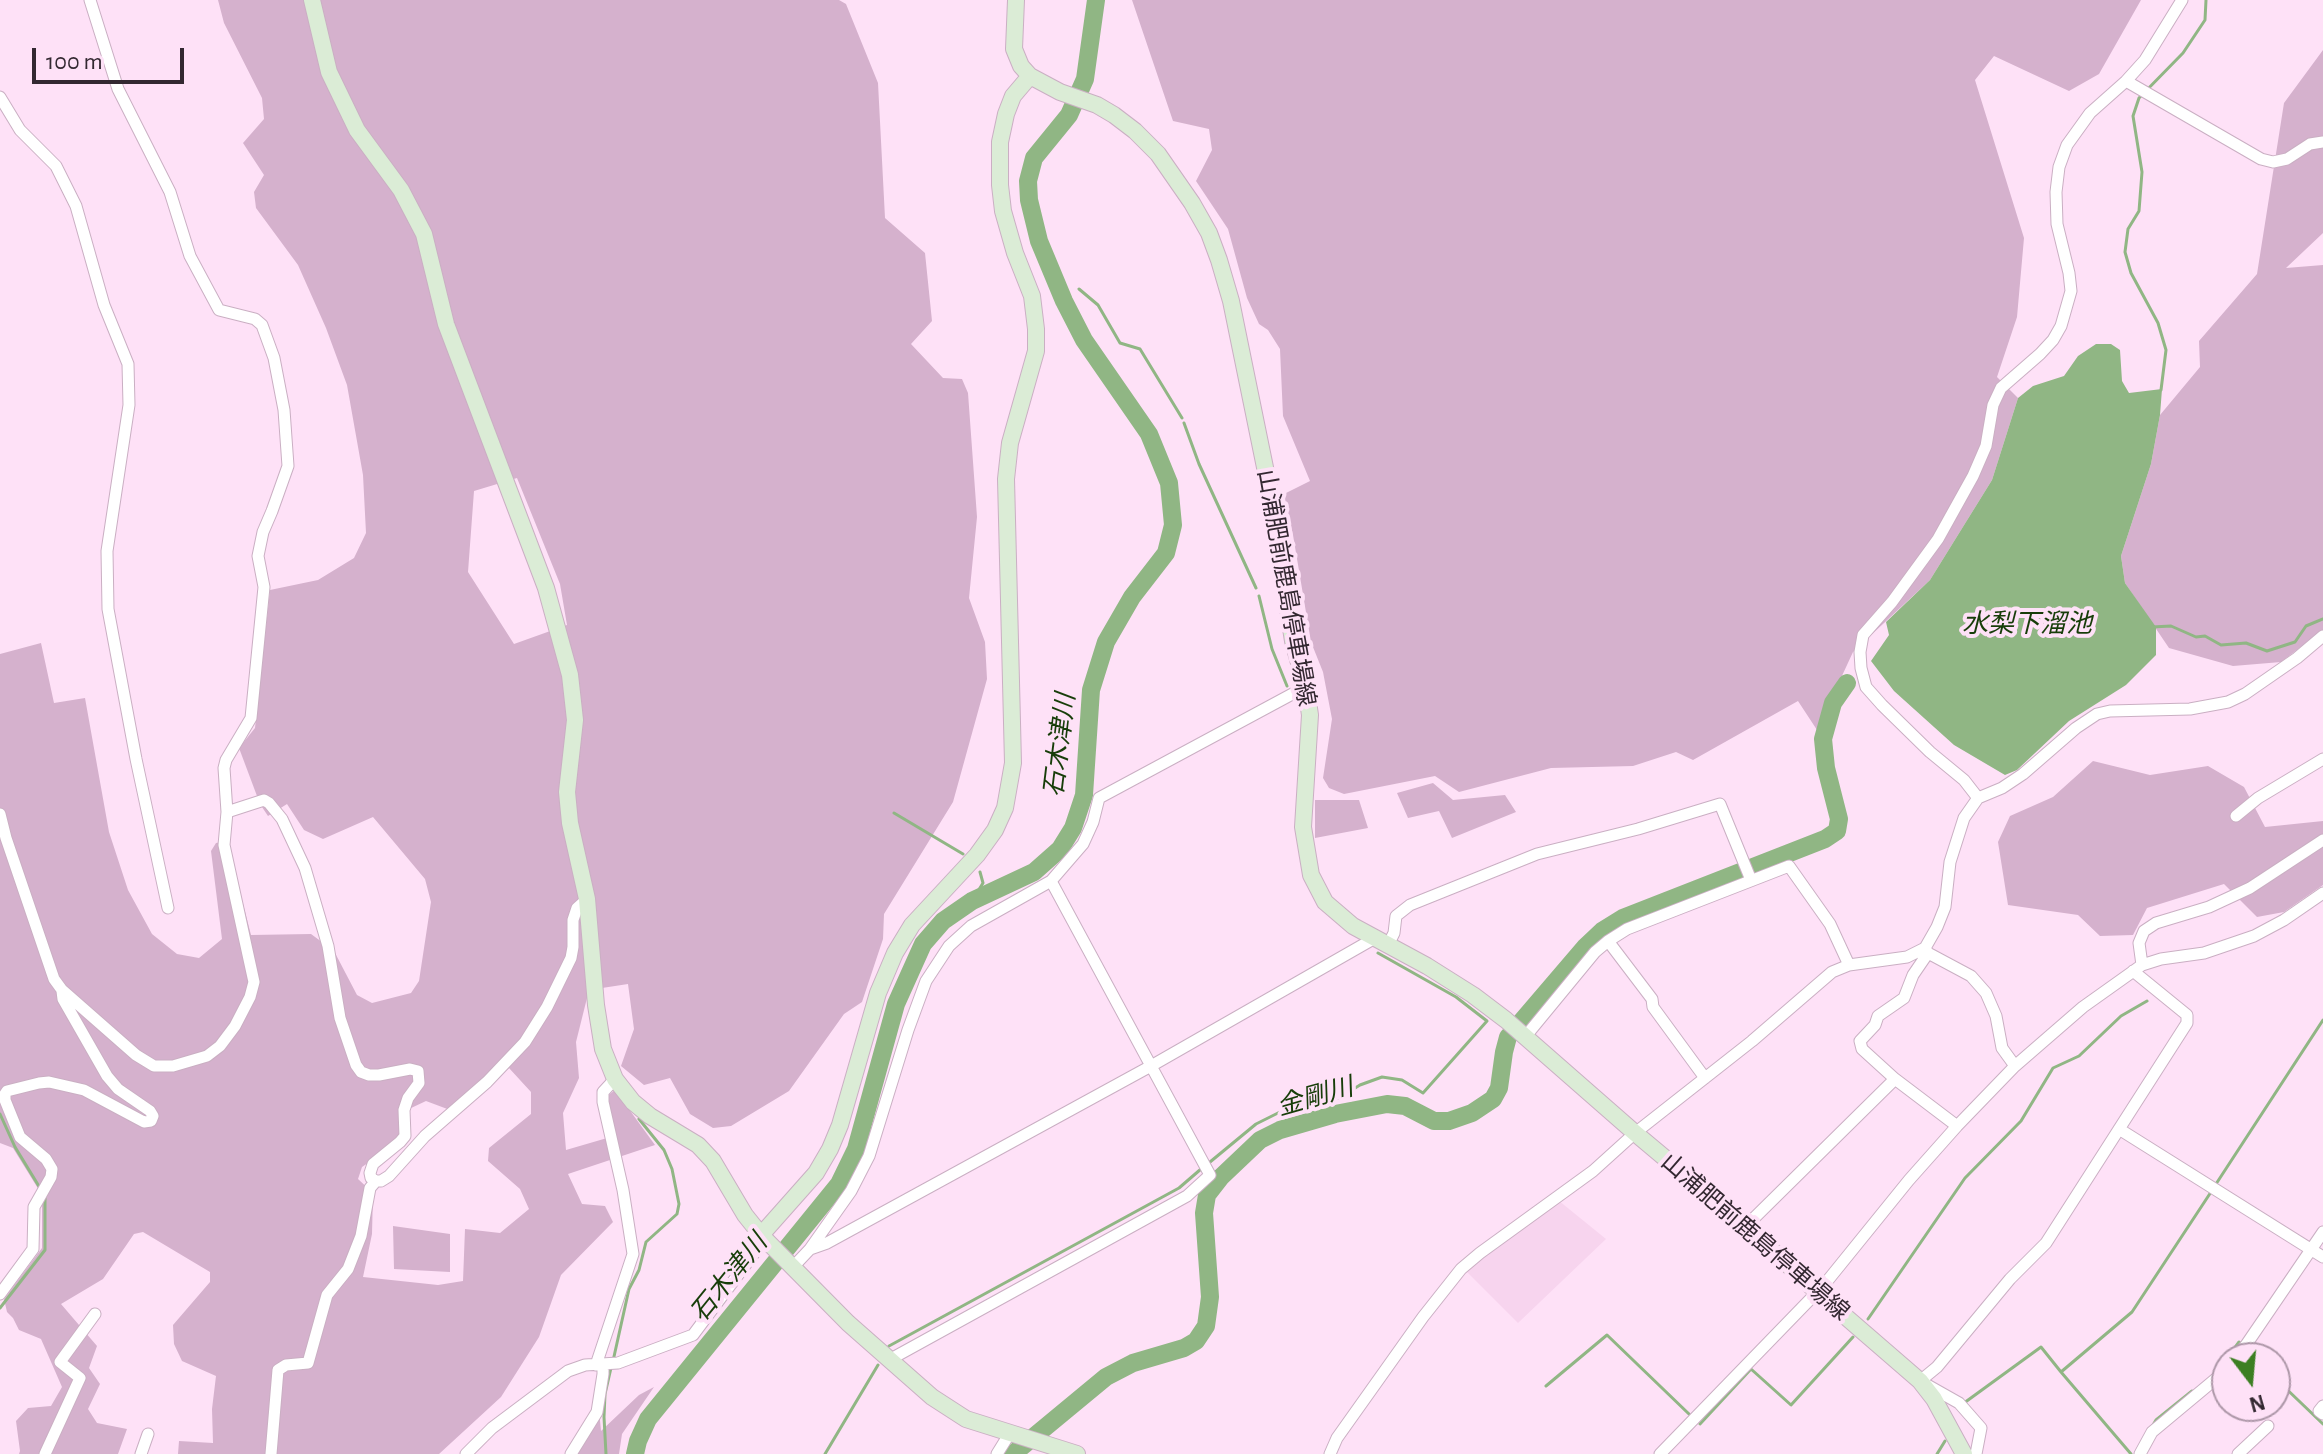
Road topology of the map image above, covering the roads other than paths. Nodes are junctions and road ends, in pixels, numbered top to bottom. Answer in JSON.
{"nodes":[{"id":1,"x":90,"y":0,"type":"edge"},
{"id":2,"x":312,"y":0,"type":"edge"},
{"id":3,"x":1016,"y":0,"type":"edge"},
{"id":4,"x":2182,"y":0,"type":"edge"},
{"id":5,"x":1030,"y":76,"type":"junction"},
{"id":6,"x":2132,"y":84,"type":"junction"},
{"id":7,"x":0,"y":97,"type":"edge"},
{"id":8,"x":2323,"y":142,"type":"edge"},
{"id":9,"x":2323,"y":636,"type":"edge"},
{"id":10,"x":1306,"y":688,"type":"junction"},
{"id":11,"x":2323,"y":759,"type":"edge"},
{"id":12,"x":1978,"y":798,"type":"junction"},
{"id":13,"x":227,"y":812,"type":"junction"},
{"id":14,"x":0,"y":814,"type":"edge"},
{"id":15,"x":2236,"y":816,"type":"dead end"},
{"id":16,"x":2323,"y":840,"type":"edge"},
{"id":17,"x":1751,"y":880,"type":"junction"},
{"id":18,"x":1051,"y":881,"type":"junction"},
{"id":19,"x":2323,"y":893,"type":"edge"},
{"id":20,"x":587,"y":899,"type":"junction"},
{"id":21,"x":168,"y":908,"type":"dead end"},
{"id":22,"x":1381,"y":941,"type":"junction"},
{"id":23,"x":1608,"y":941,"type":"junction"},
{"id":24,"x":1927,"y":950,"type":"junction"},
{"id":25,"x":1849,"y":965,"type":"junction"},
{"id":26,"x":2138,"y":968,"type":"junction"},
{"id":27,"x":62,"y":990,"type":"junction"},
{"id":28,"x":1525,"y":1037,"type":"junction"},
{"id":29,"x":1151,"y":1066,"type":"junction"},
{"id":30,"x":2015,"y":1066,"type":"junction"},
{"id":31,"x":1705,"y":1078,"type":"junction"},
{"id":32,"x":615,"y":1079,"type":"junction"},
{"id":33,"x":1895,"y":1079,"type":"junction"},
{"id":34,"x":1957,"y":1126,"type":"junction"},
{"id":35,"x":2119,"y":1129,"type":"junction"},
{"id":36,"x":1635,"y":1133,"type":"junction"},
{"id":37,"x":376,"y":1181,"type":"junction"},
{"id":38,"x":1746,"y":1226,"type":"junction"},
{"id":39,"x":2323,"y":1232,"type":"edge"},
{"id":40,"x":761,"y":1235,"type":"junction"},
{"id":41,"x":810,"y":1249,"type":"junction"},
{"id":42,"x":2311,"y":1250,"type":"junction"},
{"id":43,"x":2323,"y":1257,"type":"edge"},
{"id":44,"x":792,"y":1267,"type":"junction"},
{"id":45,"x":1816,"y":1291,"type":"junction"},
{"id":46,"x":0,"y":1294,"type":"edge"},
{"id":47,"x":95,"y":1314,"type":"dead end"},
{"id":48,"x":2247,"y":1342,"type":"edge"},
{"id":49,"x":889,"y":1360,"type":"junction"},
{"id":50,"x":606,"y":1364,"type":"junction"},
{"id":51,"x":1920,"y":1381,"type":"junction"},
{"id":52,"x":2211,"y":1383,"type":"edge"},
{"id":53,"x":2323,"y":1406,"type":"edge"},
{"id":54,"x":2323,"y":1414,"type":"edge"},
{"id":55,"x":2268,"y":1426,"type":"dead end"},
{"id":56,"x":148,"y":1434,"type":"dead end"},
{"id":57,"x":1014,"y":1434,"type":"junction"},
{"id":58,"x":1666,"y":1452,"type":"edge"},
{"id":59,"x":45,"y":1454,"type":"edge"},
{"id":60,"x":141,"y":1454,"type":"edge"},
{"id":61,"x":271,"y":1454,"type":"edge"},
{"id":62,"x":466,"y":1454,"type":"edge"},
{"id":63,"x":571,"y":1454,"type":"edge"},
{"id":64,"x":997,"y":1454,"type":"edge"},
{"id":65,"x":1077,"y":1454,"type":"edge"},
{"id":66,"x":1330,"y":1454,"type":"edge"},
{"id":67,"x":1964,"y":1454,"type":"edge"},
{"id":68,"x":1976,"y":1454,"type":"edge"},
{"id":69,"x":2140,"y":1454,"type":"edge"},
{"id":70,"x":2238,"y":1454,"type":"edge"}],
"edges":[{"from":1,"to":13,"type":"street"},
{"from":2,"to":20,"type":"street"},
{"from":3,"to":5,"type":"street"},
{"from":4,"to":6,"type":"street"},
{"from":5,"to":10,"type":"street","name":"山浦肥前鹿島停車場線"},
{"from":5,"to":40,"type":"street"},
{"from":6,"to":8,"type":"street"},
{"from":6,"to":12,"type":"street"},
{"from":7,"to":21,"type":"street"},
{"from":9,"to":12,"type":"street"},
{"from":10,"to":18,"type":"street"},
{"from":10,"to":22,"type":"street","name":"山浦肥前鹿島停車場線"},
{"from":11,"to":15,"type":"street"},
{"from":12,"to":24,"type":"street"},
{"from":13,"to":27,"type":"street"},
{"from":13,"to":37,"type":"street"},
{"from":14,"to":27,"type":"street"},
{"from":16,"to":26,"type":"street"},
{"from":17,"to":22,"type":"street"},
{"from":17,"to":23,"type":"street"},
{"from":17,"to":25,"type":"street"},
{"from":18,"to":29,"type":"street"},
{"from":18,"to":41,"type":"street"},
{"from":19,"to":26,"type":"street"},
{"from":20,"to":32,"type":"street"},
{"from":20,"to":37,"type":"street"},
{"from":22,"to":28,"type":"street","name":"山浦肥前鹿島停車場線"},
{"from":22,"to":29,"type":"street"},
{"from":23,"to":28,"type":"street"},
{"from":23,"to":31,"type":"street"},
{"from":24,"to":25,"type":"street"},
{"from":24,"to":30,"type":"street"},
{"from":24,"to":33,"type":"street"},
{"from":25,"to":31,"type":"street"},
{"from":26,"to":30,"type":"street"},
{"from":26,"to":35,"type":"street"},
{"from":27,"to":46,"type":"street"},
{"from":28,"to":36,"type":"street","name":"山浦肥前鹿島停車場線"},
{"from":29,"to":41,"type":"street"},
{"from":29,"to":49,"type":"street"},
{"from":30,"to":34,"type":"street"},
{"from":31,"to":36,"type":"street"},
{"from":32,"to":40,"type":"street"},
{"from":32,"to":50,"type":"street"},
{"from":33,"to":34,"type":"street"},
{"from":33,"to":38,"type":"street"},
{"from":34,"to":45,"type":"street"},
{"from":35,"to":42,"type":"street"},
{"from":35,"to":51,"type":"street"},
{"from":36,"to":38,"type":"street","name":"山浦肥前鹿島停車場線"},
{"from":36,"to":66,"type":"street"},
{"from":37,"to":61,"type":"street"},
{"from":38,"to":45,"type":"street","name":"山浦肥前鹿島停車場線"},
{"from":39,"to":42,"type":"street"},
{"from":40,"to":44,"type":"street"},
{"from":40,"to":50,"type":"street"},
{"from":41,"to":44,"type":"street"},
{"from":42,"to":43,"type":"street"},
{"from":42,"to":48,"type":"street"},
{"from":44,"to":49,"type":"street"},
{"from":45,"to":51,"type":"street","name":"山浦肥前鹿島停車場線"},
{"from":45,"to":58,"type":"street"},
{"from":47,"to":59,"type":"street"},
{"from":49,"to":57,"type":"street"},
{"from":50,"to":62,"type":"street"},
{"from":50,"to":63,"type":"street"},
{"from":51,"to":67,"type":"street","name":"山浦肥前鹿島停車場線"},
{"from":51,"to":68,"type":"street"},
{"from":52,"to":69,"type":"street"},
{"from":53,"to":54,"type":"street"},
{"from":55,"to":70,"type":"street"},
{"from":56,"to":60,"type":"street"},
{"from":57,"to":64,"type":"street"},
{"from":57,"to":65,"type":"street"}]}
